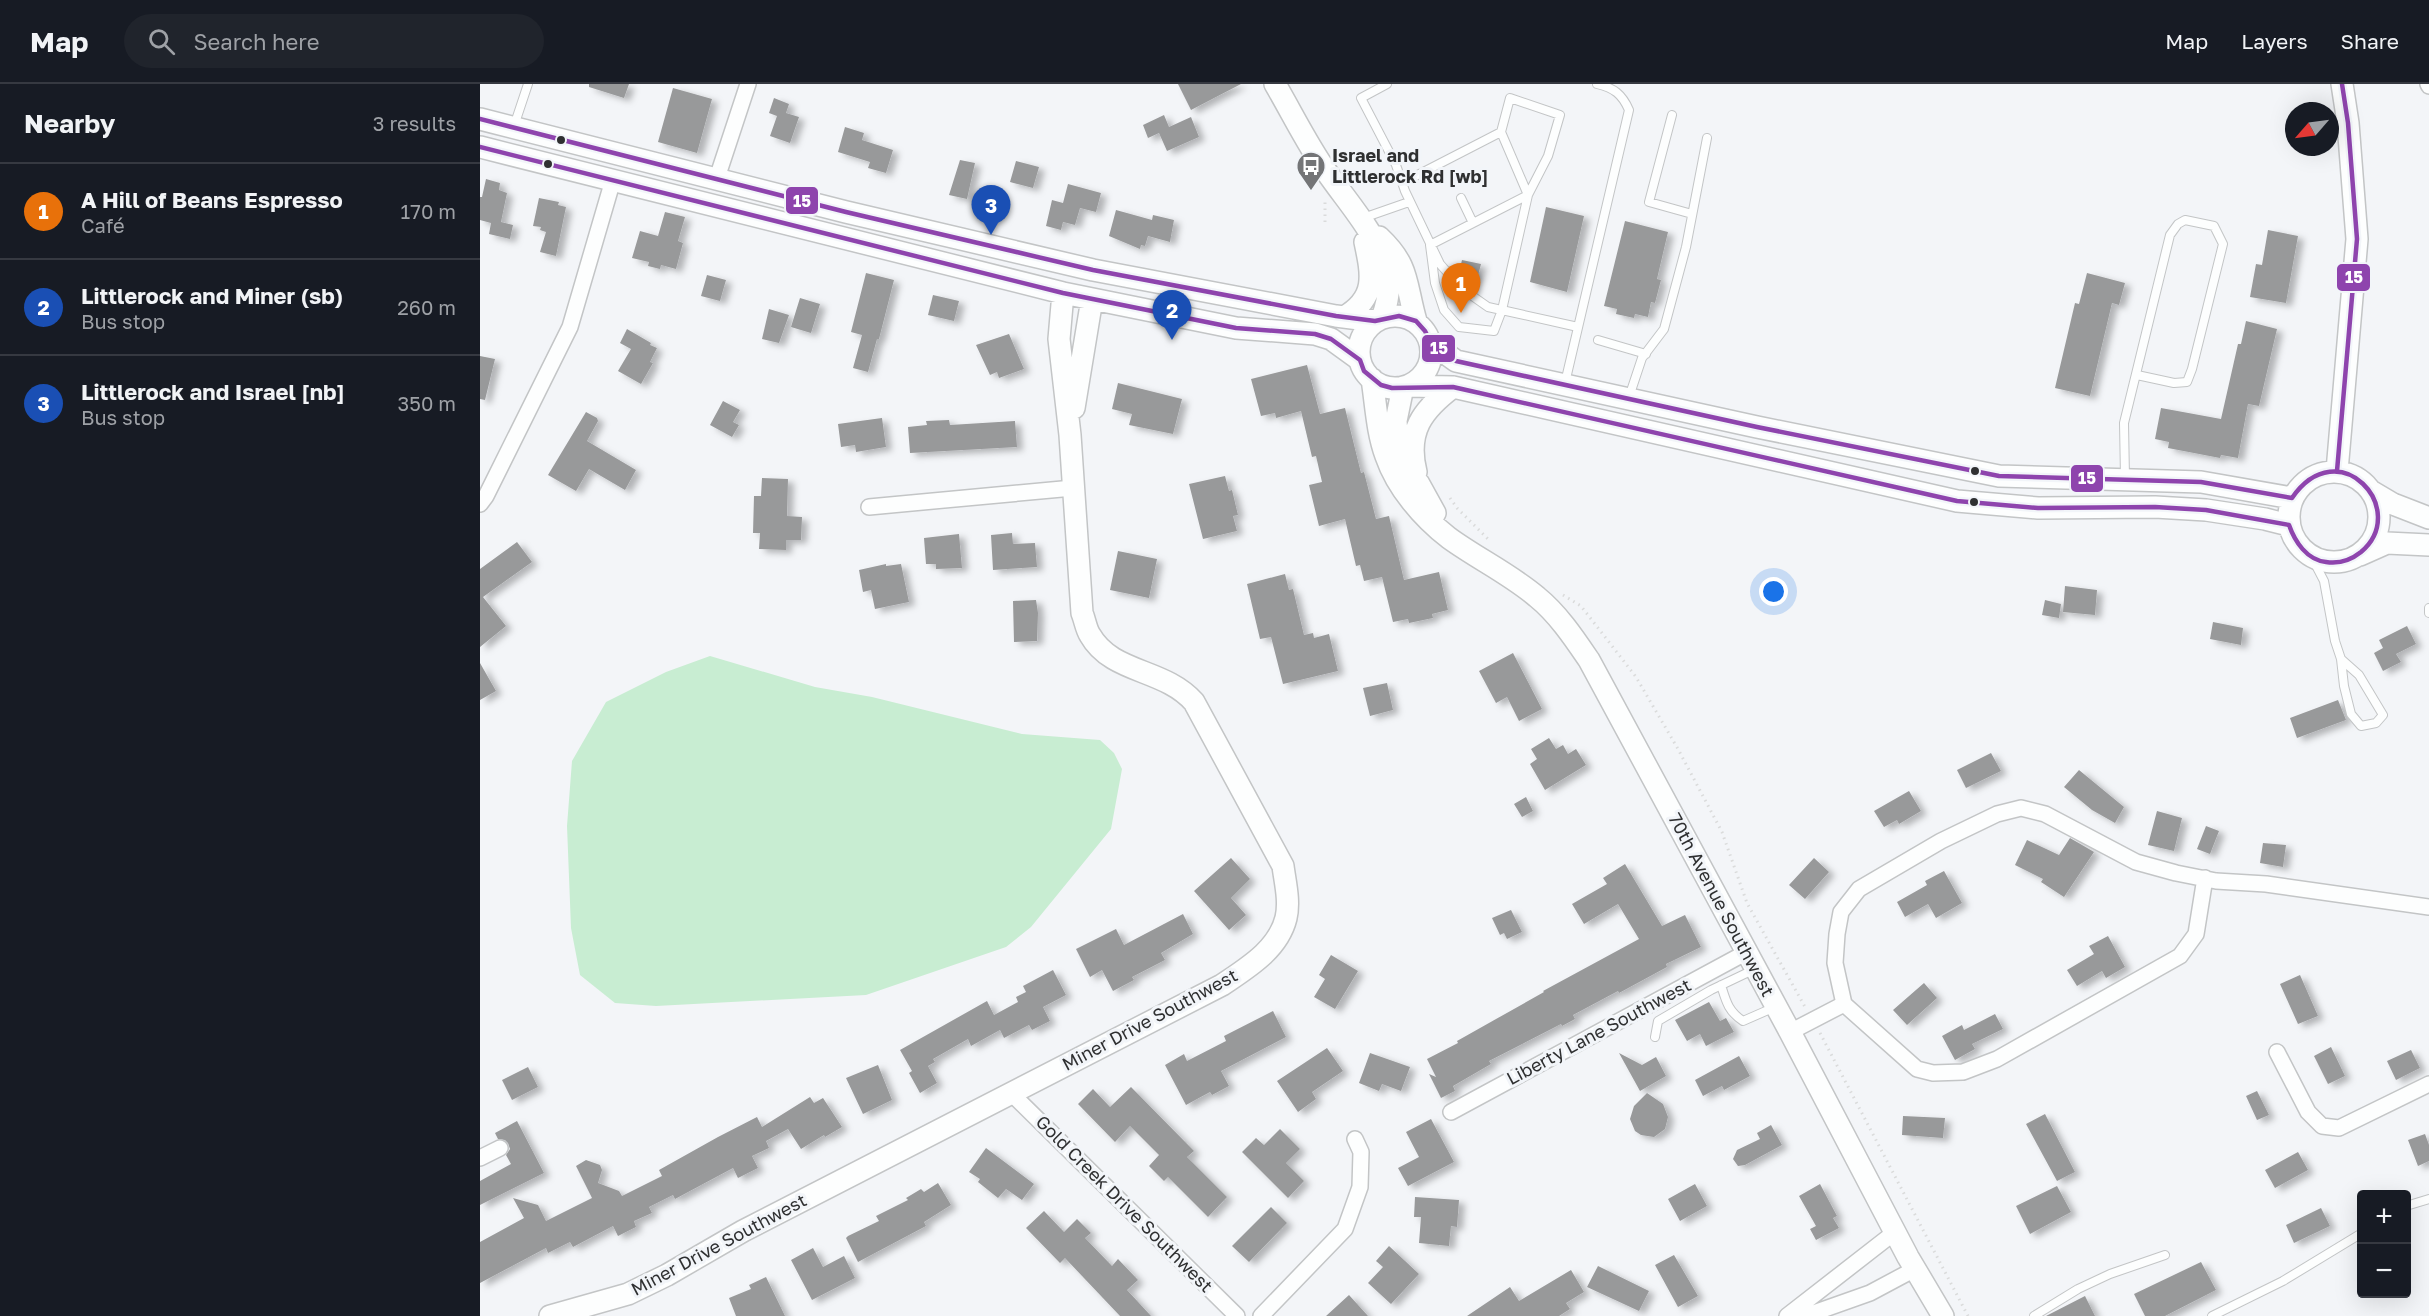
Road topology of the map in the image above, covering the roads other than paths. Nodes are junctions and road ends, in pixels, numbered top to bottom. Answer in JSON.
{"nodes":[{"id":1,"x":528,"y":84,"type":"edge"},
{"id":2,"x":747,"y":84,"type":"edge"},
{"id":3,"x":1275,"y":84,"type":"edge"},
{"id":4,"x":1387,"y":84,"type":"edge"},
{"id":5,"x":1597,"y":84,"type":"edge"},
{"id":6,"x":2342,"y":84,"type":"edge"},
{"id":7,"x":1672,"y":116,"type":"dead end"},
{"id":8,"x":480,"y":119,"type":"edge"},
{"id":9,"x":514,"y":128,"type":"junction"},
{"id":10,"x":1501,"y":132,"type":"junction"},
{"id":11,"x":1707,"y":138,"type":"dead end"},
{"id":12,"x":480,"y":147,"type":"edge"},
{"id":13,"x":1443,"y":161,"type":"junction"},
{"id":14,"x":1448,"y":171,"type":"dead end"},
{"id":15,"x":717,"y":178,"type":"junction"},
{"id":16,"x":613,"y":180,"type":"junction"},
{"id":17,"x":1402,"y":183,"type":"junction"},
{"id":18,"x":1528,"y":195,"type":"junction"},
{"id":19,"x":1461,"y":198,"type":"dead end"},
{"id":20,"x":1409,"y":202,"type":"junction"},
{"id":21,"x":1692,"y":214,"type":"junction"},
{"id":22,"x":1360,"y":219,"type":"junction"},
{"id":23,"x":1473,"y":223,"type":"junction"},
{"id":24,"x":1430,"y":244,"type":"junction"},
{"id":25,"x":1063,"y":293,"type":"junction"},
{"id":26,"x":1092,"y":300,"type":"junction"},
{"id":27,"x":1502,"y":310,"type":"junction"},
{"id":28,"x":1344,"y":317,"type":"junction"},
{"id":29,"x":1378,"y":320,"type":"junction"},
{"id":30,"x":1416,"y":321,"type":"junction"},
{"id":31,"x":1578,"y":327,"type":"junction"},
{"id":32,"x":1598,"y":340,"type":"dead end"},
{"id":33,"x":1431,"y":343,"type":"junction"},
{"id":34,"x":1646,"y":354,"type":"junction"},
{"id":35,"x":1360,"y":360,"type":"junction"},
{"id":36,"x":2136,"y":375,"type":"junction"},
{"id":37,"x":1372,"y":380,"type":"junction"},
{"id":38,"x":1565,"y":384,"type":"junction"},
{"id":39,"x":1406,"y":387,"type":"junction"},
{"id":40,"x":1453,"y":387,"type":"junction"},
{"id":41,"x":1629,"y":399,"type":"junction"},
{"id":42,"x":1070,"y":435,"type":"junction"},
{"id":43,"x":2337,"y":471,"type":"junction"},
{"id":44,"x":2125,"y":479,"type":"junction"},
{"id":45,"x":1419,"y":484,"type":"junction"},
{"id":46,"x":1073,"y":488,"type":"junction"},
{"id":47,"x":2371,"y":491,"type":"junction"},
{"id":48,"x":2292,"y":498,"type":"junction"},
{"id":49,"x":480,"y":504,"type":"edge"},
{"id":50,"x":869,"y":507,"type":"dead end"},
{"id":51,"x":2429,"y":518,"type":"edge"},
{"id":52,"x":2289,"y":525,"type":"junction"},
{"id":53,"x":1449,"y":538,"type":"junction"},
{"id":54,"x":2429,"y":544,"type":"edge"},
{"id":55,"x":2311,"y":556,"type":"junction"},
{"id":56,"x":2357,"y":556,"type":"junction"},
{"id":57,"x":2429,"y":608,"type":"edge"},
{"id":58,"x":2429,"y":613,"type":"edge"},
{"id":59,"x":2341,"y":659,"type":"junction"},
{"id":60,"x":2205,"y":878,"type":"junction"},
{"id":61,"x":2429,"y":907,"type":"edge"},
{"id":62,"x":1751,"y":960,"type":"junction"},
{"id":63,"x":1721,"y":985,"type":"junction"},
{"id":64,"x":1844,"y":1004,"type":"junction"},
{"id":65,"x":1776,"y":1006,"type":"junction"},
{"id":66,"x":1790,"y":1032,"type":"junction"},
{"id":67,"x":1655,"y":1037,"type":"dead end"},
{"id":68,"x":2277,"y":1052,"type":"dead end"},
{"id":69,"x":2429,"y":1084,"type":"edge"},
{"id":70,"x":1011,"y":1093,"type":"junction"},
{"id":71,"x":1451,"y":1112,"type":"dead end"},
{"id":72,"x":1354,"y":1139,"type":"dead end"},
{"id":73,"x":500,"y":1148,"type":"dead end"},
{"id":74,"x":480,"y":1158,"type":"edge"},
{"id":75,"x":2429,"y":1199,"type":"edge"},
{"id":76,"x":2411,"y":1204,"type":"edge"},
{"id":77,"x":1895,"y":1232,"type":"junction"},
{"id":78,"x":2357,"y":1235,"type":"edge"},
{"id":79,"x":2165,"y":1255,"type":"dead end"},
{"id":80,"x":1916,"y":1269,"type":"junction"},
{"id":81,"x":549,"y":1316,"type":"edge"},
{"id":82,"x":1238,"y":1316,"type":"edge"},
{"id":83,"x":1261,"y":1316,"type":"edge"},
{"id":84,"x":1787,"y":1316,"type":"edge"},
{"id":85,"x":1805,"y":1316,"type":"edge"},
{"id":86,"x":1942,"y":1316,"type":"edge"},
{"id":87,"x":2034,"y":1316,"type":"edge"},
{"id":88,"x":2211,"y":1316,"type":"edge"}],
"edges":[{"from":1,"to":9,"type":"lane"},
{"from":2,"to":15,"type":"street"},
{"from":3,"to":22,"type":"main road"},
{"from":4,"to":17,"type":"lane"},
{"from":5,"to":31,"type":"lane"},
{"from":6,"to":43,"type":"main road"},
{"from":7,"to":21,"type":"lane"},
{"from":8,"to":9,"type":"main road"},
{"from":9,"to":15,"type":"main road"},
{"from":10,"to":13,"type":"lane"},
{"from":10,"to":18,"type":"lane"},
{"from":10,"to":18,"type":"lane"},
{"from":11,"to":21,"type":"lane"},
{"from":12,"to":16,"type":"main road"},
{"from":13,"to":14,"type":"lane"},
{"from":13,"to":17,"type":"lane"},
{"from":15,"to":28,"type":"main road"},
{"from":16,"to":25,"type":"main road"},
{"from":16,"to":49,"type":"street"},
{"from":17,"to":20,"type":"lane"},
{"from":18,"to":23,"type":"lane"},
{"from":18,"to":27,"type":"lane"},
{"from":19,"to":23,"type":"lane"},
{"from":20,"to":22,"type":"lane"},
{"from":20,"to":24,"type":"lane"},
{"from":21,"to":34,"type":"lane"},
{"from":22,"to":28,"type":"main road"},
{"from":22,"to":29,"type":"main road"},
{"from":22,"to":30,"type":"main road"},
{"from":23,"to":24,"type":"lane"},
{"from":24,"to":27,"type":"lane"},
{"from":24,"to":27,"type":"lane"},
{"from":25,"to":26,"type":"main road"},
{"from":25,"to":42,"type":"main road","name":"Miner Drive Southwest"},
{"from":26,"to":35,"type":"main road"},
{"from":26,"to":42,"type":"main road","name":"Miner Drive Southwest"},
{"from":27,"to":31,"type":"lane"},
{"from":28,"to":29,"type":"main road"},
{"from":29,"to":30,"type":"main road"},
{"from":29,"to":35,"type":"main road"},
{"from":30,"to":33,"type":"main road"},
{"from":31,"to":38,"type":"lane"},
{"from":32,"to":34,"type":"lane"},
{"from":33,"to":38,"type":"main road"},
{"from":33,"to":39,"type":"main road"},
{"from":34,"to":41,"type":"lane"},
{"from":35,"to":37,"type":"main road"},
{"from":36,"to":36,"type":"lane"},
{"from":36,"to":44,"type":"lane"},
{"from":37,"to":39,"type":"main road"},
{"from":37,"to":53,"type":"main road","name":"70th Avenue Southwest"},
{"from":38,"to":41,"type":"main road"},
{"from":39,"to":40,"type":"main road"},
{"from":39,"to":45,"type":"main road","name":"70th Avenue Southwest"},
{"from":40,"to":45,"type":"main road"},
{"from":40,"to":52,"type":"main road"},
{"from":41,"to":44,"type":"main road"},
{"from":42,"to":46,"type":"main road","name":"Miner Drive Southwest"},
{"from":43,"to":47,"type":"main road"},
{"from":43,"to":48,"type":"main road"},
{"from":44,"to":48,"type":"main road"},
{"from":45,"to":53,"type":"main road","name":"70th Avenue Southwest"},
{"from":46,"to":50,"type":"street"},
{"from":46,"to":70,"type":"main road","name":"Miner Drive Southwest"},
{"from":47,"to":51,"type":"main road"},
{"from":47,"to":56,"type":"main road"},
{"from":48,"to":52,"type":"main road"},
{"from":52,"to":55,"type":"main road"},
{"from":53,"to":62,"type":"main road","name":"70th Avenue Southwest"},
{"from":54,"to":56,"type":"main road"},
{"from":55,"to":56,"type":"main road"},
{"from":55,"to":59,"type":"lane"},
{"from":57,"to":58,"type":"lane"},
{"from":59,"to":59,"type":"lane"},
{"from":60,"to":61,"type":"street"},
{"from":60,"to":64,"type":"street"},
{"from":60,"to":64,"type":"street"},
{"from":62,"to":63,"type":"lane"},
{"from":62,"to":65,"type":"main road","name":"70th Avenue Southwest"},
{"from":62,"to":71,"type":"street","name":"Liberty Lane Southwest"},
{"from":63,"to":65,"type":"lane"},
{"from":63,"to":67,"type":"lane"},
{"from":64,"to":66,"type":"street"},
{"from":65,"to":66,"type":"main road","name":"70th Avenue Southwest"},
{"from":66,"to":77,"type":"main road","name":"70th Avenue Southwest"},
{"from":68,"to":69,"type":"street"},
{"from":70,"to":81,"type":"main road","name":"Miner Drive Southwest"},
{"from":70,"to":82,"type":"street","name":"Gold Creek Drive Southwest"},
{"from":72,"to":83,"type":"street"},
{"from":73,"to":74,"type":"street"},
{"from":75,"to":76,"type":"lane"},
{"from":77,"to":80,"type":"main road","name":"70th Avenue Southwest"},
{"from":77,"to":84,"type":"street"},
{"from":78,"to":88,"type":"lane"},
{"from":79,"to":87,"type":"lane"},
{"from":80,"to":85,"type":"street"},
{"from":80,"to":86,"type":"main road","name":"70th Avenue Southwest"}]}
